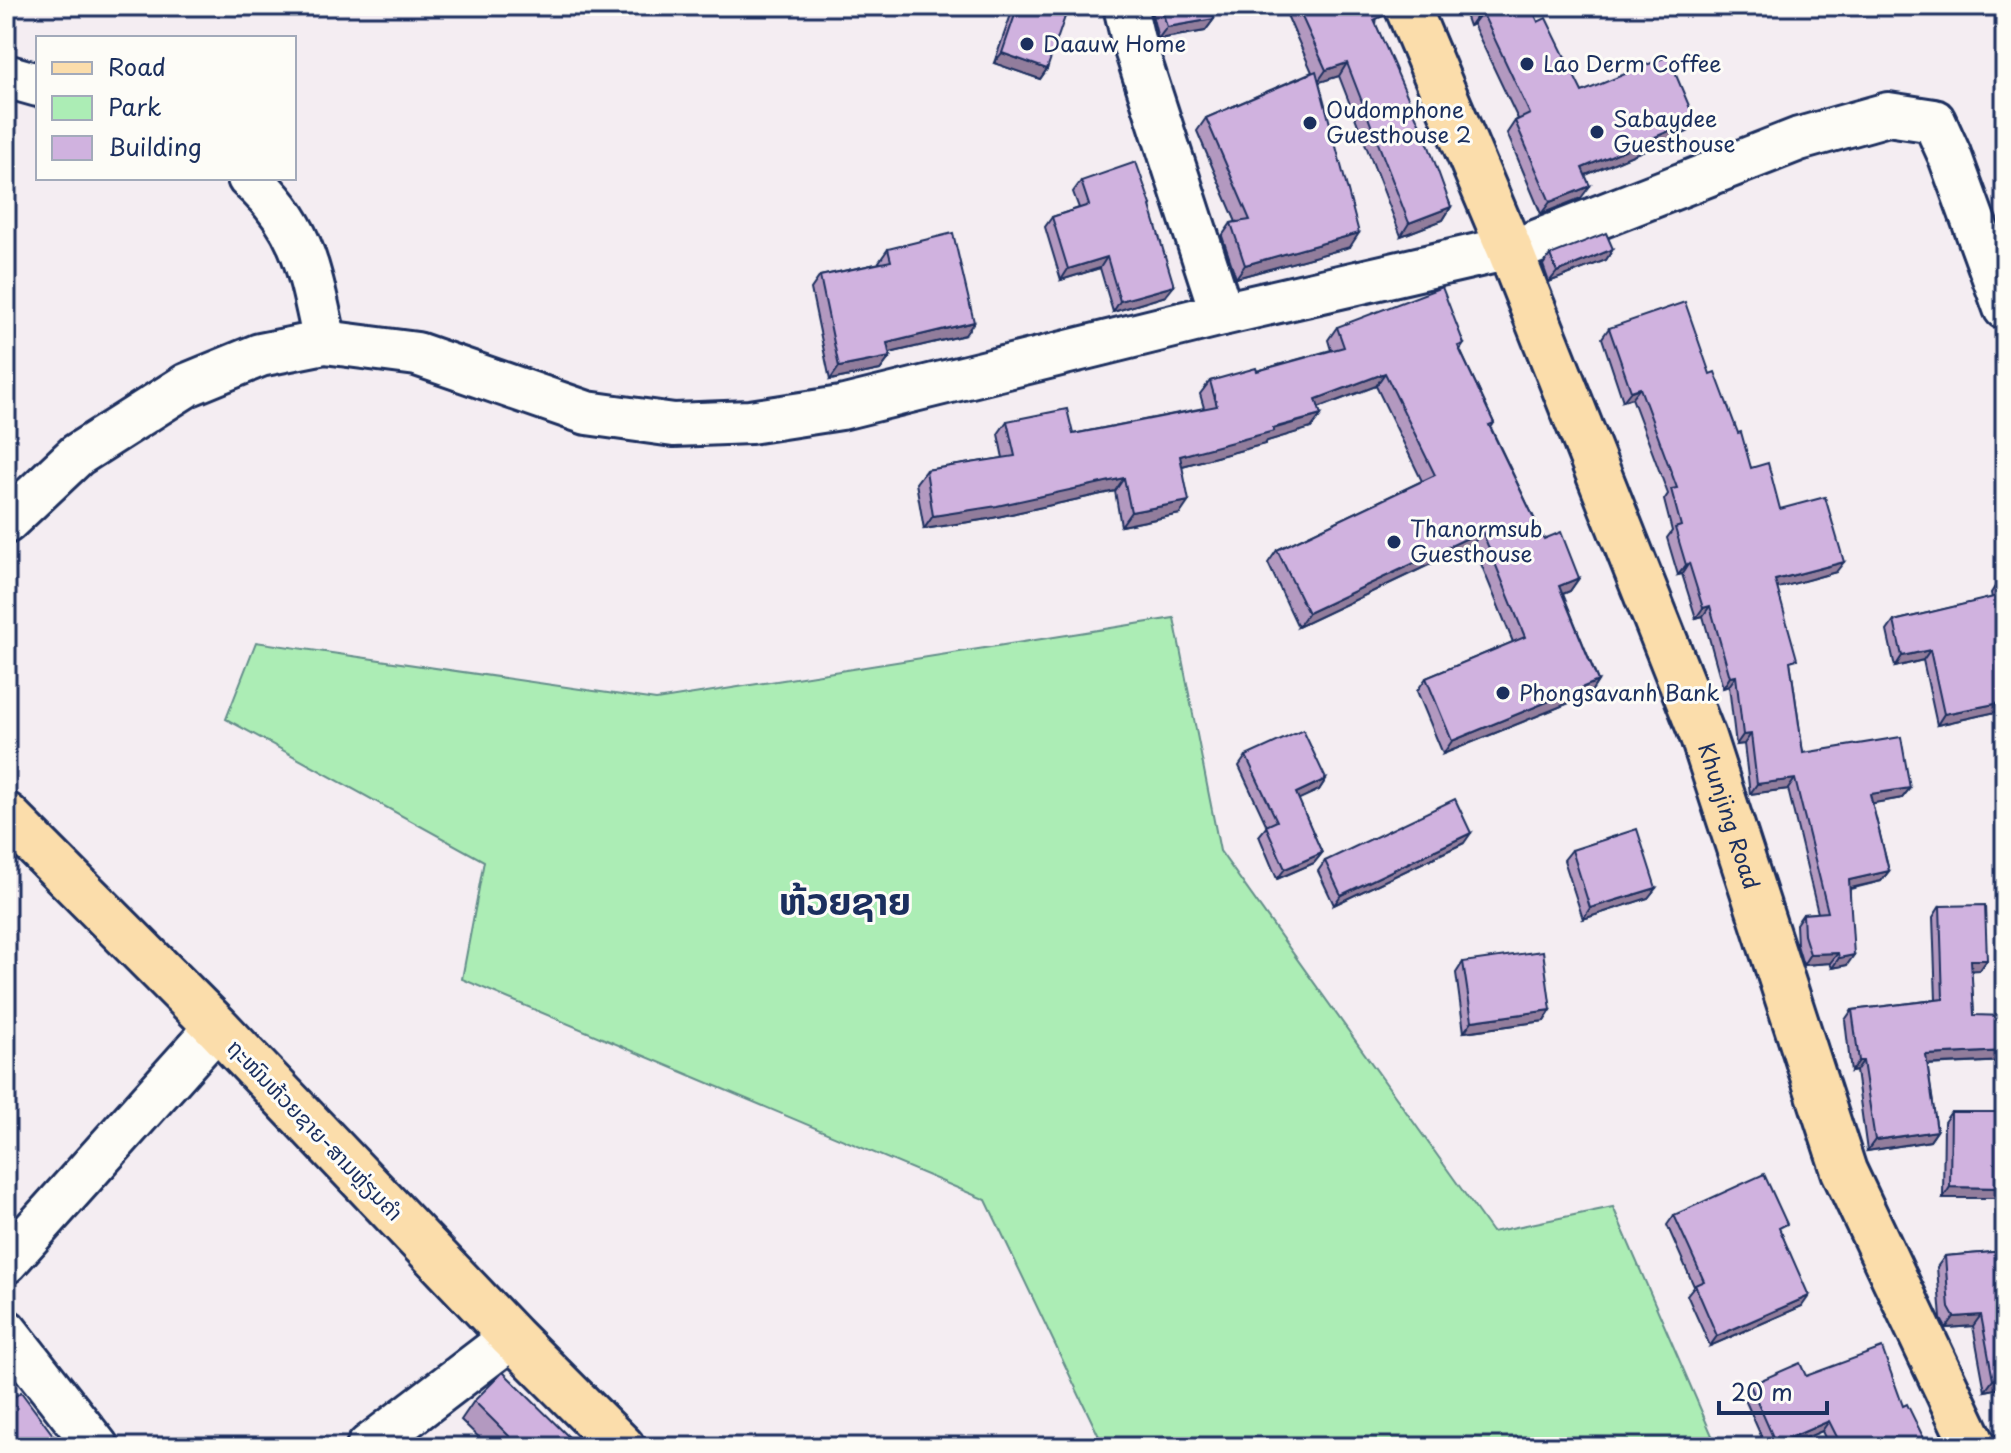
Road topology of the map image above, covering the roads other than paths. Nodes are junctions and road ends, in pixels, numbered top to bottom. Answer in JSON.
{"nodes":[{"id":1,"x":1125,"y":6,"type":"edge"},
{"id":2,"x":1407,"y":6,"type":"edge"},
{"id":3,"x":6,"y":76,"type":"edge"},
{"id":4,"x":36,"y":84,"type":"edge"},
{"id":5,"x":251,"y":180,"type":"edge"},
{"id":6,"x":1509,"y":250,"type":"junction"},
{"id":7,"x":2005,"y":308,"type":"edge"},
{"id":8,"x":1222,"y":314,"type":"junction"},
{"id":9,"x":325,"y":342,"type":"junction"},
{"id":10,"x":6,"y":522,"type":"edge"},
{"id":11,"x":6,"y":815,"type":"edge"},
{"id":12,"x":217,"y":1027,"type":"junction"},
{"id":13,"x":6,"y":1262,"type":"edge"},
{"id":14,"x":6,"y":1331,"type":"edge"},
{"id":15,"x":512,"y":1337,"type":"junction"},
{"id":16,"x":97,"y":1447,"type":"edge"},
{"id":17,"x":368,"y":1447,"type":"edge"},
{"id":18,"x":622,"y":1447,"type":"edge"},
{"id":19,"x":1974,"y":1447,"type":"edge"}],
"edges":[{"from":1,"to":8,"type":"street"},
{"from":2,"to":6,"type":"main road","name":"Khunjing Road"},
{"from":3,"to":4,"type":"street"},
{"from":5,"to":9,"type":"street"},
{"from":6,"to":7,"type":"street"},
{"from":6,"to":8,"type":"street"},
{"from":6,"to":19,"type":"main road","name":"Khunjing Road"},
{"from":8,"to":9,"type":"street"},
{"from":9,"to":10,"type":"street"},
{"from":11,"to":12,"type":"main road","name":"ຖະໜົນຫ້ວຍຊາຍ-ສາມຫຼ່ຽມຄຳ"},
{"from":12,"to":13,"type":"street"},
{"from":12,"to":15,"type":"main road","name":"ຖະໜົນຫ້ວຍຊາຍ-ສາມຫຼ່ຽມຄຳ"},
{"from":14,"to":16,"type":"street"},
{"from":15,"to":17,"type":"street"},
{"from":15,"to":18,"type":"main road","name":"ຖະໜົນຫ້ວຍຊາຍ-ສາມຫຼ່ຽມຄຳ"}]}
